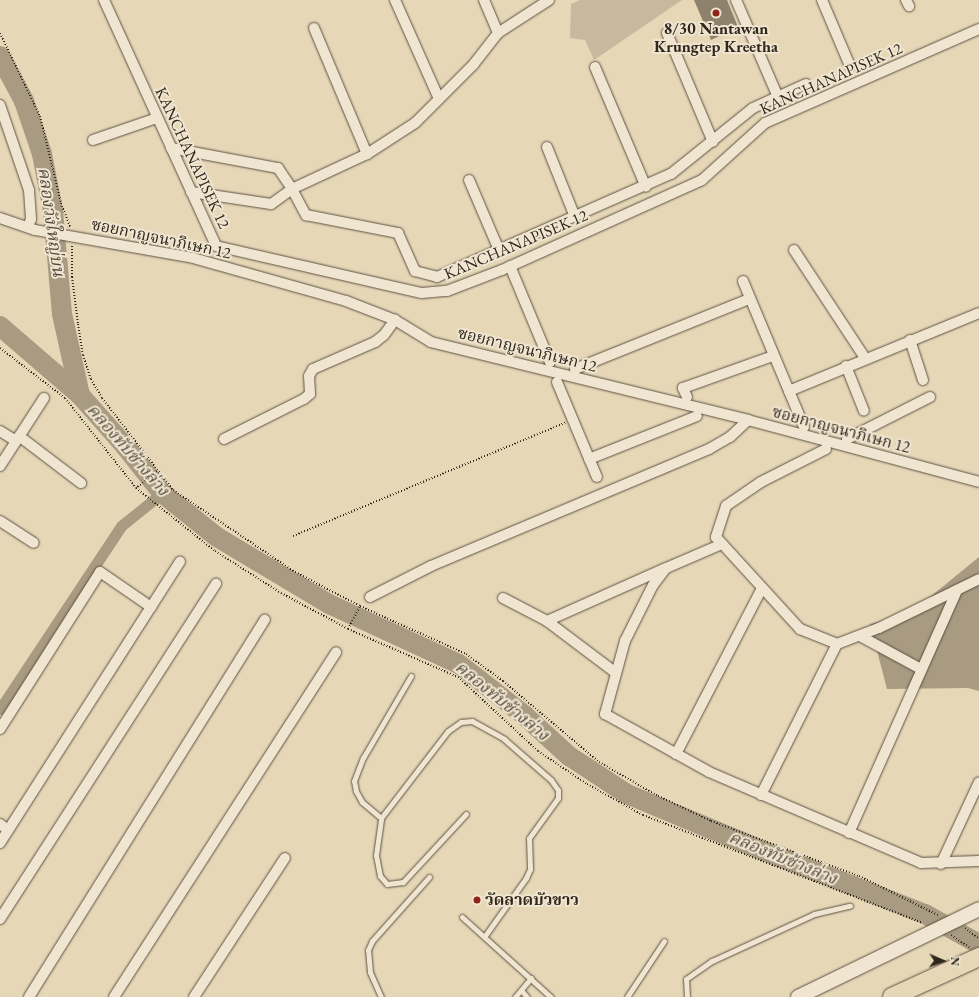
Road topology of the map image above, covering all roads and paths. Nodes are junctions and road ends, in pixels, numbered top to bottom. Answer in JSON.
{"nodes":[{"id":1,"x":104,"y":0,"type":"edge"},
{"id":2,"x":395,"y":0,"type":"edge"},
{"id":3,"x":484,"y":0,"type":"edge"},
{"id":4,"x":549,"y":0,"type":"edge"},
{"id":5,"x":736,"y":0,"type":"edge"},
{"id":6,"x":822,"y":0,"type":"edge"},
{"id":7,"x":314,"y":28,"type":"dead end"},
{"id":8,"x":979,"y":28,"type":"edge"},
{"id":9,"x":0,"y":33,"type":"edge"},
{"id":10,"x":498,"y":33,"type":"junction"},
{"id":11,"x":667,"y":33,"type":"dead end"},
{"id":12,"x":596,"y":66,"type":"dead end"},
{"id":13,"x":850,"y":66,"type":"dead end"},
{"id":14,"x":806,"y":84,"type":"dead end"},
{"id":15,"x":778,"y":97,"type":"junction"},
{"id":16,"x":439,"y":99,"type":"junction"},
{"id":17,"x":0,"y":105,"type":"edge"},
{"id":18,"x":157,"y":118,"type":"junction"},
{"id":19,"x":93,"y":140,"type":"dead end"},
{"id":20,"x":713,"y":142,"type":"junction"},
{"id":21,"x":547,"y":147,"type":"dead end"},
{"id":22,"x":171,"y":148,"type":"junction"},
{"id":23,"x":367,"y":154,"type":"junction"},
{"id":24,"x":470,"y":180,"type":"dead end"},
{"id":25,"x":646,"y":186,"type":"junction"},
{"id":26,"x":292,"y":189,"type":"junction"},
{"id":27,"x":191,"y":192,"type":"junction"},
{"id":28,"x":575,"y":217,"type":"junction"},
{"id":29,"x":0,"y":218,"type":"edge"},
{"id":30,"x":32,"y":229,"type":"junction"},
{"id":31,"x":73,"y":236,"type":"junction"},
{"id":32,"x":499,"y":250,"type":"junction"},
{"id":33,"x":794,"y":250,"type":"dead end"},
{"id":34,"x":510,"y":266,"type":"junction"},
{"id":35,"x":743,"y":281,"type":"dead end"},
{"id":36,"x":749,"y":299,"type":"junction"},
{"id":37,"x":979,"y":313,"type":"edge"},
{"id":38,"x":395,"y":320,"type":"junction"},
{"id":39,"x":910,"y":340,"type":"junction"},
{"id":40,"x":0,"y":348,"type":"edge"},
{"id":41,"x":773,"y":356,"type":"junction"},
{"id":42,"x":865,"y":358,"type":"junction"},
{"id":43,"x":550,"y":362,"type":"dead end"},
{"id":44,"x":846,"y":366,"type":"junction"},
{"id":45,"x":575,"y":370,"type":"dead end"},
{"id":46,"x":557,"y":379,"type":"dead end"},
{"id":47,"x":923,"y":380,"type":"dead end"},
{"id":48,"x":789,"y":391,"type":"junction"},
{"id":49,"x":687,"y":397,"type":"dead end"},
{"id":50,"x":930,"y":397,"type":"dead end"},
{"id":51,"x":44,"y":398,"type":"dead end"},
{"id":52,"x":864,"y":411,"type":"dead end"},
{"id":53,"x":697,"y":416,"type":"dead end"},
{"id":54,"x":573,"y":420,"type":"junction"},
{"id":55,"x":748,"y":420,"type":"junction"},
{"id":56,"x":804,"y":427,"type":"dead end"},
{"id":57,"x":0,"y":432,"type":"edge"},
{"id":58,"x":17,"y":439,"type":"junction"},
{"id":59,"x":224,"y":439,"type":"dead end"},
{"id":60,"x":847,"y":439,"type":"dead end"},
{"id":61,"x":826,"y":450,"type":"dead end"},
{"id":62,"x":590,"y":459,"type":"junction"},
{"id":63,"x":0,"y":466,"type":"edge"},
{"id":64,"x":157,"y":472,"type":"junction"},
{"id":65,"x":597,"y":477,"type":"dead end"},
{"id":66,"x":979,"y":482,"type":"edge"},
{"id":67,"x":81,"y":483,"type":"dead end"},
{"id":68,"x":136,"y":488,"type":"junction"},
{"id":69,"x":0,"y":521,"type":"edge"},
{"id":70,"x":294,"y":536,"type":"dead end"},
{"id":71,"x":34,"y":543,"type":"dead end"},
{"id":72,"x":722,"y":544,"type":"junction"},
{"id":73,"x":180,"y":562,"type":"dead end"},
{"id":74,"x":666,"y":568,"type":"junction"},
{"id":75,"x":979,"y":579,"type":"edge"},
{"id":76,"x":216,"y":584,"type":"dead end"},
{"id":77,"x":762,"y":588,"type":"junction"},
{"id":78,"x":956,"y":590,"type":"junction"},
{"id":79,"x":370,"y":597,"type":"dead end"},
{"id":80,"x":503,"y":598,"type":"dead end"},
{"id":81,"x":360,"y":606,"type":"junction"},
{"id":82,"x":151,"y":607,"type":"junction"},
{"id":83,"x":265,"y":620,"type":"dead end"},
{"id":84,"x":548,"y":621,"type":"junction"},
{"id":85,"x":348,"y":629,"type":"junction"},
{"id":86,"x":860,"y":636,"type":"junction"},
{"id":87,"x":838,"y":644,"type":"junction"},
{"id":88,"x":336,"y":652,"type":"dead end"},
{"id":89,"x":921,"y":669,"type":"junction"},
{"id":90,"x":616,"y":673,"type":"junction"},
{"id":91,"x":411,"y":676,"type":"dead end"},
{"id":92,"x":0,"y":729,"type":"edge"},
{"id":93,"x":676,"y":754,"type":"junction"},
{"id":94,"x":979,"y":782,"type":"edge"},
{"id":95,"x":761,"y":795,"type":"junction"},
{"id":96,"x":466,"y":814,"type":"dead end"},
{"id":97,"x":381,"y":818,"type":"junction"},
{"id":98,"x":4,"y":827,"type":"edge"},
{"id":99,"x":849,"y":833,"type":"junction"},
{"id":100,"x":0,"y":843,"type":"edge"},
{"id":101,"x":286,"y":858,"type":"dead end"},
{"id":102,"x":979,"y":861,"type":"edge"},
{"id":103,"x":941,"y":864,"type":"junction"},
{"id":104,"x":429,"y":878,"type":"dead end"},
{"id":105,"x":850,"y":906,"type":"dead end"},
{"id":106,"x":979,"y":909,"type":"edge"},
{"id":107,"x":941,"y":916,"type":"dead end"},
{"id":108,"x":462,"y":917,"type":"dead end"},
{"id":109,"x":0,"y":920,"type":"edge"},
{"id":110,"x":925,"y":924,"type":"dead end"},
{"id":111,"x":961,"y":926,"type":"dead end"},
{"id":112,"x":947,"y":933,"type":"dead end"},
{"id":113,"x":484,"y":937,"type":"junction"},
{"id":114,"x":979,"y":939,"type":"edge"},
{"id":115,"x":664,"y":941,"type":"dead end"},
{"id":116,"x":976,"y":953,"type":"edge"},
{"id":117,"x":531,"y":978,"type":"junction"},
{"id":118,"x":520,"y":990,"type":"junction"},
{"id":119,"x":29,"y":997,"type":"edge"},
{"id":120,"x":114,"y":997,"type":"edge"},
{"id":121,"x":194,"y":997,"type":"edge"},
{"id":122,"x":381,"y":997,"type":"edge"},
{"id":123,"x":515,"y":997,"type":"edge"},
{"id":124,"x":527,"y":997,"type":"edge"},
{"id":125,"x":551,"y":997,"type":"edge"},
{"id":126,"x":627,"y":997,"type":"edge"},
{"id":127,"x":687,"y":997,"type":"edge"},
{"id":128,"x":798,"y":997,"type":"edge"},
{"id":129,"x":892,"y":997,"type":"edge"}],
"edges":[{"from":1,"to":18,"type":"street","name":"KANCHANAPISEK 12"},
{"from":2,"to":16,"type":"street"},
{"from":3,"to":10,"type":"street"},
{"from":4,"to":10,"type":"street"},
{"from":5,"to":15,"type":"street"},
{"from":6,"to":13,"type":"street"},
{"from":7,"to":23,"type":"street"},
{"from":8,"to":34,"type":"street","name":"KANCHANAPISEK 12"},
{"from":9,"to":31,"type":"path"},
{"from":10,"to":16,"type":"street"},
{"from":11,"to":20,"type":"street"},
{"from":12,"to":25,"type":"street"},
{"from":14,"to":15,"type":"street"},
{"from":15,"to":20,"type":"street"},
{"from":16,"to":23,"type":"street"},
{"from":17,"to":30,"type":"street"},
{"from":18,"to":19,"type":"street"},
{"from":18,"to":22,"type":"street","name":"KANCHANAPISEK 12"},
{"from":20,"to":25,"type":"street"},
{"from":21,"to":28,"type":"street"},
{"from":22,"to":26,"type":"street"},
{"from":22,"to":27,"type":"street","name":"KANCHANAPISEK 12"},
{"from":23,"to":26,"type":"street"},
{"from":24,"to":32,"type":"street"},
{"from":25,"to":28,"type":"street"},
{"from":26,"to":27,"type":"street"},
{"from":26,"to":32,"type":"street"},
{"from":27,"to":34,"type":"street","name":"KANCHANAPISEK 12"},
{"from":28,"to":32,"type":"street"},
{"from":29,"to":30,"type":"street","name":"ซอยกาญจนาภิเษก 12"},
{"from":30,"to":31,"type":"street","name":"ซอยกาญจนาภิเษก 12"},
{"from":31,"to":38,"type":"street","name":"ซอยกาญจนาภิเษก 12"},
{"from":31,"to":64,"type":"path"},
{"from":33,"to":42,"type":"street"},
{"from":34,"to":43,"type":"street"},
{"from":35,"to":36,"type":"street"},
{"from":36,"to":41,"type":"street"},
{"from":36,"to":45,"type":"street"},
{"from":37,"to":39,"type":"street"},
{"from":38,"to":55,"type":"street","name":"ซอยกาญจนาภิเษก 12"},
{"from":38,"to":59,"type":"street"},
{"from":39,"to":42,"type":"street"},
{"from":39,"to":47,"type":"street"},
{"from":40,"to":68,"type":"path"},
{"from":41,"to":48,"type":"street"},
{"from":41,"to":49,"type":"street"},
{"from":42,"to":44,"type":"street"},
{"from":44,"to":48,"type":"street"},
{"from":44,"to":52,"type":"street"},
{"from":46,"to":54,"type":"street"},
{"from":48,"to":56,"type":"street"},
{"from":50,"to":60,"type":"street"},
{"from":51,"to":58,"type":"street"},
{"from":53,"to":62,"type":"street"},
{"from":54,"to":62,"type":"street"},
{"from":54,"to":70,"type":"path"},
{"from":55,"to":66,"type":"street","name":"ซอยกาญจนาภิเษก 12"},
{"from":55,"to":79,"type":"street"},
{"from":57,"to":58,"type":"street"},
{"from":58,"to":63,"type":"street"},
{"from":58,"to":67,"type":"street"},
{"from":61,"to":72,"type":"street"},
{"from":62,"to":65,"type":"street"},
{"from":64,"to":68,"type":"path"},
{"from":64,"to":81,"type":"path"},
{"from":68,"to":85,"type":"path"},
{"from":69,"to":71,"type":"street"},
{"from":72,"to":74,"type":"street"},
{"from":72,"to":77,"type":"street"},
{"from":73,"to":82,"type":"street"},
{"from":74,"to":84,"type":"street"},
{"from":74,"to":90,"type":"street"},
{"from":75,"to":78,"type":"street"},
{"from":76,"to":109,"type":"street"},
{"from":77,"to":87,"type":"street"},
{"from":77,"to":93,"type":"street"},
{"from":78,"to":86,"type":"street"},
{"from":78,"to":89,"type":"street"},
{"from":80,"to":84,"type":"street"},
{"from":81,"to":85,"type":"path"},
{"from":81,"to":107,"type":"path"},
{"from":82,"to":92,"type":"street"},
{"from":82,"to":98,"type":"street"},
{"from":83,"to":119,"type":"street"},
{"from":84,"to":90,"type":"street"},
{"from":85,"to":110,"type":"path"},
{"from":86,"to":87,"type":"street"},
{"from":86,"to":89,"type":"street"},
{"from":87,"to":95,"type":"street"},
{"from":88,"to":120,"type":"street"},
{"from":89,"to":99,"type":"street"},
{"from":90,"to":93,"type":"street"},
{"from":91,"to":97,"type":"lane"},
{"from":93,"to":95,"type":"street"},
{"from":94,"to":103,"type":"street"},
{"from":95,"to":99,"type":"street"},
{"from":96,"to":97,"type":"lane"},
{"from":97,"to":113,"type":"lane"},
{"from":98,"to":100,"type":"street"},
{"from":99,"to":103,"type":"street"},
{"from":101,"to":121,"type":"street"},
{"from":102,"to":103,"type":"street"},
{"from":104,"to":122,"type":"lane"},
{"from":105,"to":127,"type":"lane"},
{"from":106,"to":128,"type":"main road"},
{"from":108,"to":113,"type":"lane"},
{"from":111,"to":114,"type":"path"},
{"from":112,"to":116,"type":"path"},
{"from":113,"to":117,"type":"lane"},
{"from":115,"to":126,"type":"lane"},
{"from":116,"to":129,"type":"highway"},
{"from":117,"to":118,"type":"lane"},
{"from":117,"to":125,"type":"lane"},
{"from":118,"to":123,"type":"lane"},
{"from":118,"to":124,"type":"lane"}]}
